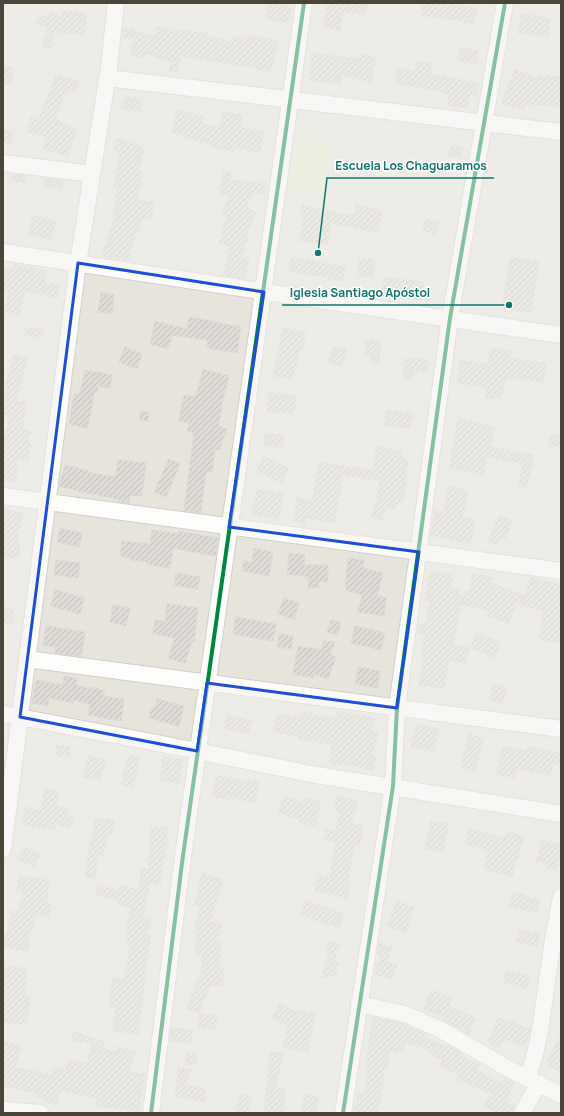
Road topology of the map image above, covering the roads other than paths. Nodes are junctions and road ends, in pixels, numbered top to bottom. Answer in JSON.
{"nodes":[{"id":1,"x":116,"y":3,"type":"edge"},
{"id":2,"x":304,"y":3,"type":"edge"},
{"id":3,"x":505,"y":3,"type":"edge"},
{"id":4,"x":108,"y":78,"type":"junction"},
{"id":5,"x":290,"y":100,"type":"junction"},
{"id":6,"x":485,"y":124,"type":"junction"},
{"id":7,"x":561,"y":132,"type":"edge"},
{"id":8,"x":3,"y":163,"type":"edge"},
{"id":9,"x":92,"y":174,"type":"junction"},
{"id":10,"x":3,"y":252,"type":"edge"},
{"id":11,"x":78,"y":263,"type":"junction"},
{"id":12,"x":264,"y":292,"type":"junction"},
{"id":13,"x":450,"y":318,"type":"junction"},
{"id":14,"x":561,"y":335,"type":"edge"},
{"id":15,"x":3,"y":496,"type":"edge"},
{"id":16,"x":48,"y":503,"type":"junction"},
{"id":17,"x":229,"y":527,"type":"junction"},
{"id":18,"x":419,"y":552,"type":"junction"},
{"id":19,"x":561,"y":571,"type":"edge"},
{"id":20,"x":27,"y":659,"type":"junction"},
{"id":21,"x":207,"y":683,"type":"junction"},
{"id":22,"x":397,"y":708,"type":"junction"},
{"id":23,"x":3,"y":714,"type":"edge"},
{"id":24,"x":20,"y":717,"type":"junction"},
{"id":25,"x":561,"y":729,"type":"edge"},
{"id":26,"x":197,"y":751,"type":"junction"},
{"id":27,"x":393,"y":786,"type":"junction"},
{"id":28,"x":561,"y":814,"type":"edge"},
{"id":29,"x":3,"y":849,"type":"edge"},
{"id":30,"x":561,"y":903,"type":"edge"},
{"id":31,"x":359,"y":1004,"type":"junction"},
{"id":32,"x":533,"y":1080,"type":"junction"},
{"id":33,"x":561,"y":1095,"type":"edge"},
{"id":34,"x":3,"y":1110,"type":"edge"},
{"id":35,"x":40,"y":1113,"type":"edge"},
{"id":36,"x":151,"y":1113,"type":"edge"},
{"id":37,"x":343,"y":1113,"type":"edge"},
{"id":38,"x":522,"y":1113,"type":"edge"}],
"edges":[{"from":1,"to":4,"type":"street"},
{"from":2,"to":5,"type":"street"},
{"from":3,"to":6,"type":"street"},
{"from":4,"to":5,"type":"street"},
{"from":4,"to":9,"type":"street"},
{"from":5,"to":6,"type":"street"},
{"from":5,"to":12,"type":"street"},
{"from":6,"to":7,"type":"street"},
{"from":6,"to":13,"type":"street"},
{"from":8,"to":9,"type":"street"},
{"from":9,"to":11,"type":"street"},
{"from":10,"to":11,"type":"street"},
{"from":11,"to":12,"type":"street"},
{"from":11,"to":16,"type":"street"},
{"from":12,"to":13,"type":"street"},
{"from":12,"to":17,"type":"street"},
{"from":13,"to":14,"type":"street"},
{"from":13,"to":18,"type":"street"},
{"from":15,"to":16,"type":"street"},
{"from":16,"to":17,"type":"street"},
{"from":16,"to":20,"type":"street"},
{"from":17,"to":18,"type":"street"},
{"from":17,"to":21,"type":"street"},
{"from":18,"to":19,"type":"street"},
{"from":18,"to":22,"type":"street"},
{"from":20,"to":21,"type":"street"},
{"from":20,"to":24,"type":"street"},
{"from":21,"to":22,"type":"street"},
{"from":21,"to":26,"type":"street"},
{"from":22,"to":25,"type":"street"},
{"from":22,"to":27,"type":"street"},
{"from":23,"to":24,"type":"street"},
{"from":24,"to":26,"type":"street"},
{"from":24,"to":29,"type":"street"},
{"from":26,"to":27,"type":"street"},
{"from":26,"to":36,"type":"street"},
{"from":27,"to":28,"type":"street"},
{"from":27,"to":31,"type":"street"},
{"from":30,"to":32,"type":"street"},
{"from":31,"to":32,"type":"street"},
{"from":31,"to":37,"type":"street"},
{"from":32,"to":33,"type":"street"},
{"from":32,"to":38,"type":"street"},
{"from":34,"to":35,"type":"street"}]}
